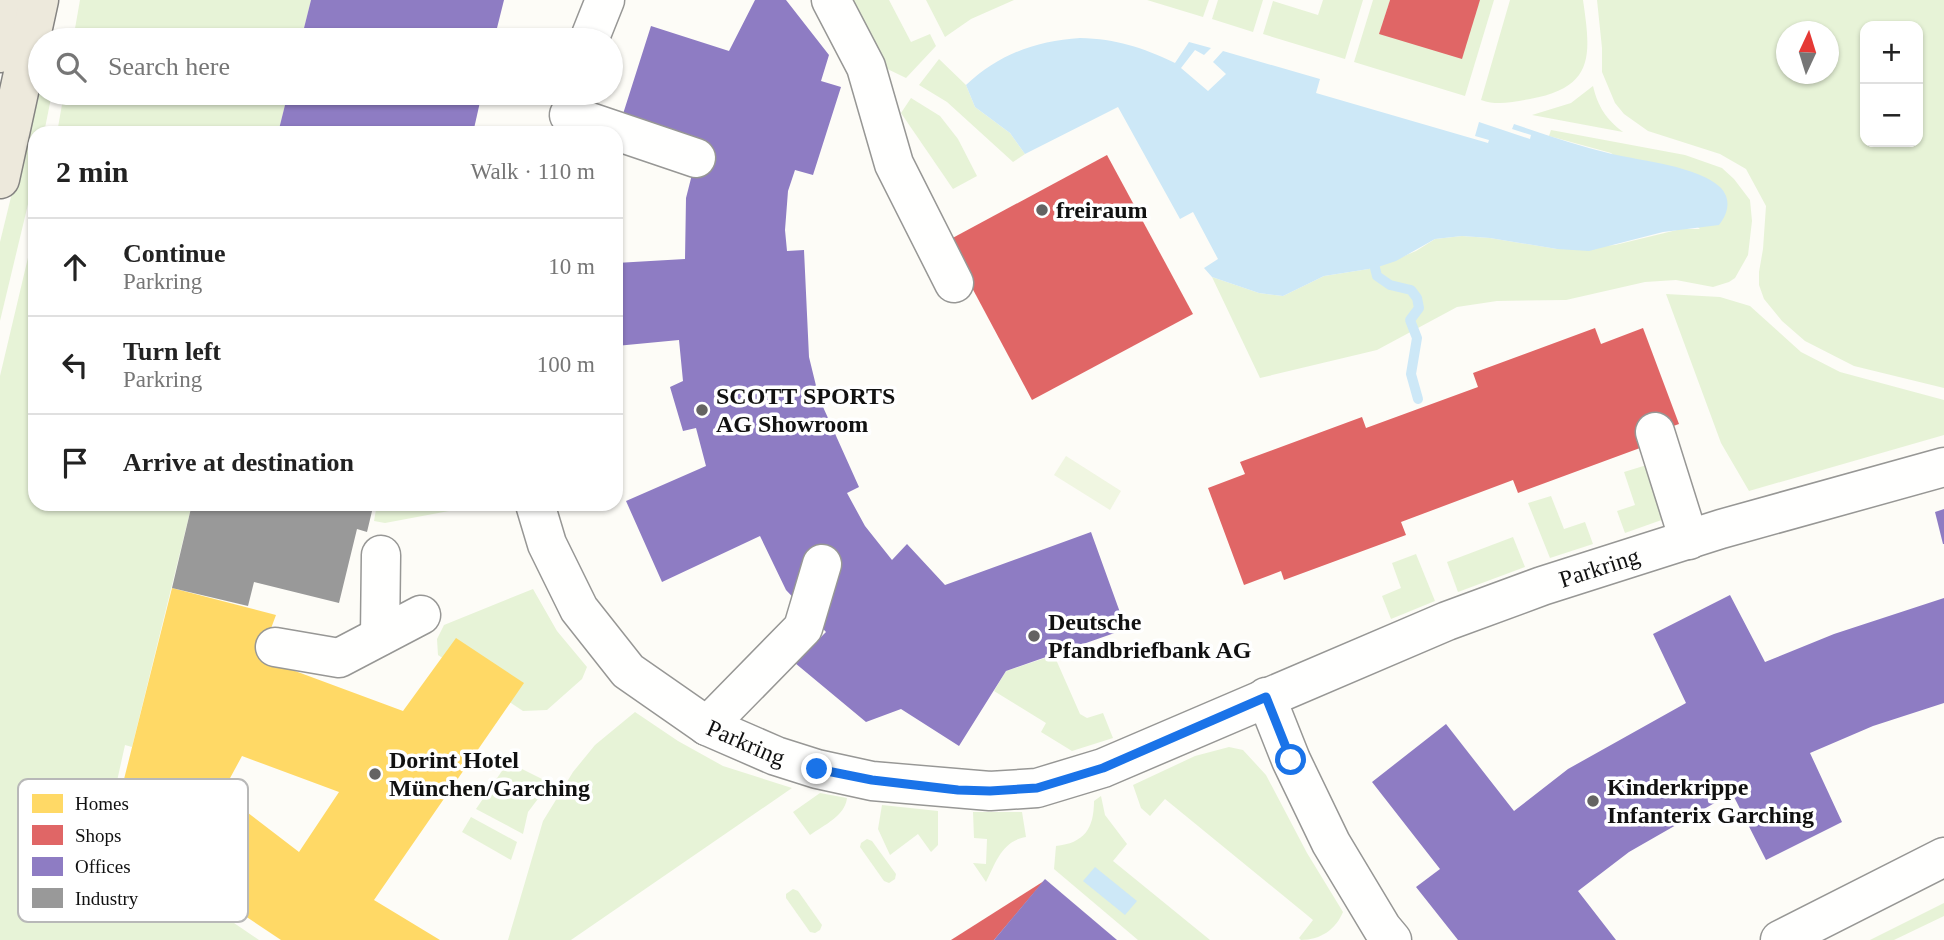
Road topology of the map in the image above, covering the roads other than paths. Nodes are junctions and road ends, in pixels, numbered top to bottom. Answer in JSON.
{"nodes":[{"id":1,"x":13,"y":0,"type":"edge"},
{"id":2,"x":39,"y":0,"type":"edge"},
{"id":3,"x":605,"y":0,"type":"edge"},
{"id":4,"x":831,"y":0,"type":"edge"},
{"id":5,"x":31,"y":28,"type":"edge"},
{"id":6,"x":594,"y":28,"type":"edge"},
{"id":7,"x":28,"y":41,"type":"edge"},
{"id":8,"x":0,"y":53,"type":"edge"},
{"id":9,"x":569,"y":114,"type":"edge"},
{"id":10,"x":7,"y":118,"type":"edge"},
{"id":11,"x":604,"y":126,"type":"edge"},
{"id":12,"x":623,"y":133,"type":"edge"},
{"id":13,"x":696,"y":158,"type":"dead end"},
{"id":14,"x":0,"y":178,"type":"edge"},
{"id":15,"x":954,"y":282,"type":"dead end"},
{"id":16,"x":1655,"y":432,"type":"dead end"},
{"id":17,"x":1944,"y":467,"type":"edge"},
{"id":18,"x":537,"y":511,"type":"edge"},
{"id":19,"x":1689,"y":540,"type":"junction"},
{"id":20,"x":381,"y":555,"type":"dead end"},
{"id":21,"x":822,"y":564,"type":"dead end"},
{"id":22,"x":421,"y":615,"type":"dead end"},
{"id":23,"x":380,"y":636,"type":"junction"},
{"id":24,"x":275,"y":647,"type":"dead end"},
{"id":25,"x":1266,"y":697,"type":"junction"},
{"id":26,"x":707,"y":726,"type":"junction"},
{"id":27,"x":1944,"y":857,"type":"edge"},
{"id":28,"x":1379,"y":936,"type":"edge"},
{"id":29,"x":1780,"y":940,"type":"edge"}],
"edges":[{"from":1,"to":8,"type":"main road"},
{"from":2,"to":5,"type":"main road"},
{"from":3,"to":6,"type":"street"},
{"from":4,"to":15,"type":"street"},
{"from":7,"to":10,"type":"main road"},
{"from":9,"to":11,"type":"street"},
{"from":10,"to":14,"type":"main road"},
{"from":12,"to":13,"type":"street"},
{"from":16,"to":19,"type":"street"},
{"from":17,"to":19,"type":"street","name":"Parkring"},
{"from":18,"to":26,"type":"street","name":"Parkring"},
{"from":19,"to":25,"type":"street","name":"Parkring"},
{"from":20,"to":23,"type":"street"},
{"from":21,"to":26,"type":"street"},
{"from":22,"to":23,"type":"street"},
{"from":23,"to":24,"type":"street"},
{"from":25,"to":26,"type":"street","name":"Parkring"},
{"from":25,"to":28,"type":"street"},
{"from":27,"to":29,"type":"street"}]}
